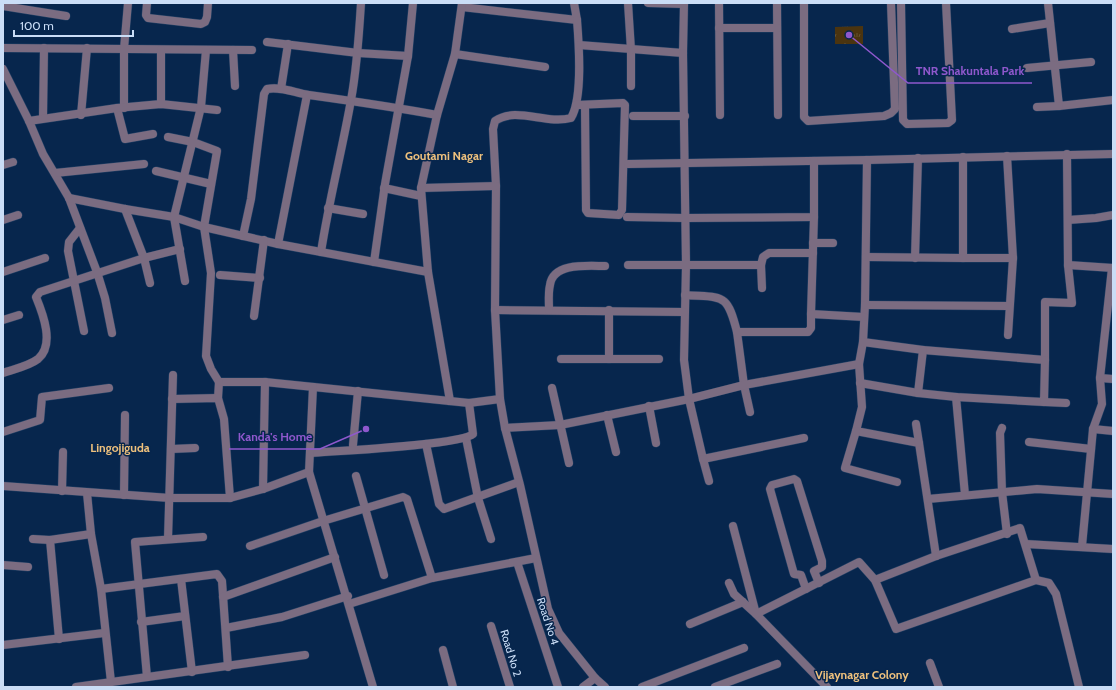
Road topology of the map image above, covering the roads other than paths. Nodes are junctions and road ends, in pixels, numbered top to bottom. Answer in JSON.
{"nodes":[{"id":1,"x":128,"y":3,"type":"edge"},
{"id":2,"x":147,"y":3,"type":"edge"},
{"id":3,"x":208,"y":3,"type":"edge"},
{"id":4,"x":361,"y":3,"type":"edge"},
{"id":5,"x":413,"y":3,"type":"edge"},
{"id":6,"x":574,"y":3,"type":"edge"},
{"id":7,"x":628,"y":3,"type":"edge"},
{"id":8,"x":648,"y":3,"type":"edge"},
{"id":9,"x":719,"y":3,"type":"edge"},
{"id":10,"x":777,"y":3,"type":"edge"},
{"id":11,"x":804,"y":3,"type":"edge"},
{"id":12,"x":891,"y":3,"type":"edge"},
{"id":13,"x":901,"y":3,"type":"edge"},
{"id":14,"x":946,"y":3,"type":"edge"},
{"id":15,"x":1048,"y":3,"type":"edge"},
{"id":16,"x":684,"y":4,"type":"edge"},
{"id":17,"x":462,"y":5,"type":"edge"},
{"id":18,"x":3,"y":6,"type":"edge"},
{"id":19,"x":66,"y":16,"type":"dead end"},
{"id":20,"x":577,"y":20,"type":"junction"},
{"id":21,"x":1050,"y":23,"type":"junction"},
{"id":22,"x":719,"y":28,"type":"junction"},
{"id":23,"x":777,"y":28,"type":"junction"},
{"id":24,"x":1012,"y":29,"type":"dead end"},
{"id":25,"x":267,"y":42,"type":"dead end"},
{"id":26,"x":288,"y":44,"type":"junction"},
{"id":27,"x":579,"y":46,"type":"junction"},
{"id":28,"x":3,"y":48,"type":"edge"},
{"id":29,"x":44,"y":48,"type":"junction"},
{"id":30,"x":87,"y":48,"type":"junction"},
{"id":31,"x":124,"y":49,"type":"junction"},
{"id":32,"x":161,"y":50,"type":"junction"},
{"id":33,"x":206,"y":50,"type":"junction"},
{"id":34,"x":234,"y":50,"type":"junction"},
{"id":35,"x":252,"y":50,"type":"dead end"},
{"id":36,"x":632,"y":50,"type":"junction"},
{"id":37,"x":358,"y":53,"type":"junction"},
{"id":38,"x":684,"y":53,"type":"junction"},
{"id":39,"x":455,"y":54,"type":"junction"},
{"id":40,"x":408,"y":56,"type":"junction"},
{"id":41,"x":1091,"y":62,"type":"dead end"},
{"id":42,"x":1054,"y":66,"type":"junction"},
{"id":43,"x":544,"y":67,"type":"dead end"},
{"id":44,"x":1026,"y":68,"type":"dead end"},
{"id":45,"x":4,"y":74,"type":"edge"},
{"id":46,"x":234,"y":86,"type":"dead end"},
{"id":47,"x":631,"y":86,"type":"dead end"},
{"id":48,"x":281,"y":89,"type":"junction"},
{"id":49,"x":307,"y":95,"type":"junction"},
{"id":50,"x":351,"y":100,"type":"junction"},
{"id":51,"x":1113,"y":100,"type":"edge"},
{"id":52,"x":161,"y":104,"type":"junction"},
{"id":53,"x":1059,"y":106,"type":"junction"},
{"id":54,"x":201,"y":107,"type":"junction"},
{"id":55,"x":1037,"y":107,"type":"dead end"},
{"id":56,"x":120,"y":108,"type":"junction"},
{"id":57,"x":399,"y":108,"type":"junction"},
{"id":58,"x":217,"y":110,"type":"dead end"},
{"id":59,"x":574,"y":111,"type":"junction"},
{"id":60,"x":585,"y":111,"type":"junction"},
{"id":61,"x":81,"y":115,"type":"junction"},
{"id":62,"x":437,"y":115,"type":"junction"},
{"id":63,"x":720,"y":115,"type":"dead end"},
{"id":64,"x":778,"y":115,"type":"dead end"},
{"id":65,"x":632,"y":116,"type":"dead end"},
{"id":66,"x":685,"y":116,"type":"junction"},
{"id":67,"x":42,"y":118,"type":"junction"},
{"id":68,"x":29,"y":121,"type":"junction"},
{"id":69,"x":153,"y":134,"type":"dead end"},
{"id":70,"x":168,"y":137,"type":"dead end"},
{"id":71,"x":193,"y":142,"type":"junction"},
{"id":72,"x":1068,"y":154,"type":"junction"},
{"id":73,"x":1113,"y":154,"type":"edge"},
{"id":74,"x":1007,"y":156,"type":"junction"},
{"id":75,"x":963,"y":157,"type":"junction"},
{"id":76,"x":918,"y":158,"type":"junction"},
{"id":77,"x":867,"y":160,"type":"junction"},
{"id":78,"x":814,"y":161,"type":"junction"},
{"id":79,"x":13,"y":162,"type":"dead end"},
{"id":80,"x":144,"y":164,"type":"dead end"},
{"id":81,"x":628,"y":164,"type":"dead end"},
{"id":82,"x":686,"y":164,"type":"junction"},
{"id":83,"x":3,"y":165,"type":"edge"},
{"id":84,"x":156,"y":171,"type":"dead end"},
{"id":85,"x":55,"y":173,"type":"junction"},
{"id":86,"x":183,"y":176,"type":"junction"},
{"id":87,"x":212,"y":184,"type":"junction"},
{"id":88,"x":496,"y":186,"type":"junction"},
{"id":89,"x":384,"y":188,"type":"junction"},
{"id":90,"x":421,"y":192,"type":"junction"},
{"id":91,"x":69,"y":198,"type":"junction"},
{"id":92,"x":328,"y":208,"type":"junction"},
{"id":93,"x":125,"y":209,"type":"junction"},
{"id":94,"x":363,"y":214,"type":"dead end"},
{"id":95,"x":1113,"y":214,"type":"edge"},
{"id":96,"x":18,"y":215,"type":"dead end"},
{"id":97,"x":174,"y":217,"type":"junction"},
{"id":98,"x":627,"y":217,"type":"dead end"},
{"id":99,"x":814,"y":217,"type":"junction"},
{"id":100,"x":685,"y":218,"type":"junction"},
{"id":101,"x":3,"y":220,"type":"edge"},
{"id":102,"x":1068,"y":220,"type":"junction"},
{"id":103,"x":204,"y":227,"type":"junction"},
{"id":104,"x":80,"y":228,"type":"junction"},
{"id":105,"x":243,"y":236,"type":"junction"},
{"id":106,"x":264,"y":240,"type":"junction"},
{"id":107,"x":833,"y":243,"type":"dead end"},
{"id":108,"x":278,"y":244,"type":"junction"},
{"id":109,"x":813,"y":244,"type":"junction"},
{"id":110,"x":180,"y":249,"type":"junction"},
{"id":111,"x":321,"y":252,"type":"junction"},
{"id":112,"x":813,"y":253,"type":"junction"},
{"id":113,"x":866,"y":257,"type":"junction"},
{"id":114,"x":45,"y":258,"type":"dead end"},
{"id":115,"x":144,"y":258,"type":"junction"},
{"id":116,"x":915,"y":258,"type":"junction"},
{"id":117,"x":963,"y":258,"type":"junction"},
{"id":118,"x":1012,"y":258,"type":"junction"},
{"id":119,"x":374,"y":262,"type":"junction"},
{"id":120,"x":628,"y":265,"type":"dead end"},
{"id":121,"x":686,"y":265,"type":"junction"},
{"id":122,"x":761,"y":265,"type":"junction"},
{"id":123,"x":1068,"y":265,"type":"junction"},
{"id":124,"x":605,"y":266,"type":"dead end"},
{"id":125,"x":1113,"y":268,"type":"edge"},
{"id":126,"x":3,"y":272,"type":"edge"},
{"id":127,"x":97,"y":272,"type":"junction"},
{"id":128,"x":428,"y":272,"type":"junction"},
{"id":129,"x":220,"y":275,"type":"dead end"},
{"id":130,"x":260,"y":278,"type":"junction"},
{"id":131,"x":73,"y":280,"type":"junction"},
{"id":132,"x":185,"y":280,"type":"dead end"},
{"id":133,"x":150,"y":283,"type":"dead end"},
{"id":134,"x":762,"y":288,"type":"dead end"},
{"id":135,"x":685,"y":295,"type":"junction"},
{"id":136,"x":865,"y":305,"type":"junction"},
{"id":137,"x":1009,"y":306,"type":"junction"},
{"id":138,"x":495,"y":310,"type":"junction"},
{"id":139,"x":549,"y":310,"type":"junction"},
{"id":140,"x":608,"y":310,"type":"junction"},
{"id":141,"x":684,"y":312,"type":"junction"},
{"id":142,"x":811,"y":314,"type":"junction"},
{"id":143,"x":19,"y":315,"type":"dead end"},
{"id":144,"x":254,"y":316,"type":"dead end"},
{"id":145,"x":864,"y":317,"type":"junction"},
{"id":146,"x":3,"y":320,"type":"edge"},
{"id":147,"x":1109,"y":320,"type":"edge"},
{"id":148,"x":84,"y":331,"type":"dead end"},
{"id":149,"x":737,"y":332,"type":"junction"},
{"id":150,"x":112,"y":333,"type":"dead end"},
{"id":151,"x":1008,"y":335,"type":"dead end"},
{"id":152,"x":863,"y":342,"type":"junction"},
{"id":153,"x":923,"y":350,"type":"junction"},
{"id":154,"x":561,"y":359,"type":"dead end"},
{"id":155,"x":609,"y":359,"type":"junction"},
{"id":156,"x":659,"y":359,"type":"dead end"},
{"id":157,"x":1045,"y":360,"type":"junction"},
{"id":158,"x":859,"y":364,"type":"junction"},
{"id":159,"x":3,"y":373,"type":"edge"},
{"id":160,"x":173,"y":374,"type":"dead end"},
{"id":161,"x":1100,"y":378,"type":"junction"},
{"id":162,"x":1113,"y":379,"type":"edge"},
{"id":163,"x":219,"y":382,"type":"junction"},
{"id":164,"x":265,"y":382,"type":"junction"},
{"id":165,"x":860,"y":383,"type":"junction"},
{"id":166,"x":744,"y":385,"type":"junction"},
{"id":167,"x":313,"y":387,"type":"junction"},
{"id":168,"x":109,"y":388,"type":"dead end"},
{"id":169,"x":552,"y":388,"type":"dead end"},
{"id":170,"x":358,"y":391,"type":"junction"},
{"id":171,"x":918,"y":393,"type":"junction"},
{"id":172,"x":956,"y":397,"type":"junction"},
{"id":173,"x":218,"y":398,"type":"junction"},
{"id":174,"x":688,"y":398,"type":"junction"},
{"id":175,"x":172,"y":399,"type":"junction"},
{"id":176,"x":500,"y":399,"type":"junction"},
{"id":177,"x":450,"y":401,"type":"junction"},
{"id":178,"x":1044,"y":402,"type":"junction"},
{"id":179,"x":1066,"y":402,"type":"dead end"},
{"id":180,"x":469,"y":403,"type":"junction"},
{"id":181,"x":649,"y":406,"type":"junction"},
{"id":182,"x":750,"y":412,"type":"dead end"},
{"id":183,"x":124,"y":415,"type":"dead end"},
{"id":184,"x":607,"y":415,"type":"junction"},
{"id":185,"x":916,"y":424,"type":"dead end"},
{"id":186,"x":560,"y":425,"type":"junction"},
{"id":187,"x":505,"y":428,"type":"junction"},
{"id":188,"x":1002,"y":428,"type":"dead end"},
{"id":189,"x":1093,"y":430,"type":"junction"},
{"id":190,"x":856,"y":431,"type":"junction"},
{"id":191,"x":1113,"y":431,"type":"edge"},
{"id":192,"x":3,"y":432,"type":"edge"},
{"id":193,"x":466,"y":438,"type":"junction"},
{"id":194,"x":804,"y":438,"type":"dead end"},
{"id":195,"x":1029,"y":442,"type":"dead end"},
{"id":196,"x":656,"y":443,"type":"dead end"},
{"id":197,"x":919,"y":443,"type":"junction"},
{"id":198,"x":426,"y":444,"type":"junction"},
{"id":199,"x":353,"y":445,"type":"dead end"},
{"id":200,"x":195,"y":448,"type":"dead end"},
{"id":201,"x":171,"y":449,"type":"junction"},
{"id":202,"x":1091,"y":449,"type":"junction"},
{"id":203,"x":62,"y":452,"type":"dead end"},
{"id":204,"x":616,"y":452,"type":"dead end"},
{"id":205,"x":310,"y":453,"type":"junction"},
{"id":206,"x":704,"y":459,"type":"junction"},
{"id":207,"x":569,"y":463,"type":"dead end"},
{"id":208,"x":309,"y":472,"type":"junction"},
{"id":209,"x":356,"y":476,"type":"dead end"},
{"id":210,"x":709,"y":481,"type":"dead end"},
{"id":211,"x":519,"y":482,"type":"junction"},
{"id":212,"x":897,"y":482,"type":"dead end"},
{"id":213,"x":3,"y":486,"type":"edge"},
{"id":214,"x":263,"y":489,"type":"junction"},
{"id":215,"x":62,"y":491,"type":"junction"},
{"id":216,"x":1002,"y":492,"type":"junction"},
{"id":217,"x":1086,"y":492,"type":"junction"},
{"id":218,"x":87,"y":493,"type":"junction"},
{"id":219,"x":1113,"y":494,"type":"edge"},
{"id":220,"x":124,"y":495,"type":"junction"},
{"id":221,"x":965,"y":495,"type":"junction"},
{"id":222,"x":170,"y":498,"type":"junction"},
{"id":223,"x":230,"y":498,"type":"junction"},
{"id":224,"x":478,"y":498,"type":"junction"},
{"id":225,"x":928,"y":500,"type":"junction"},
{"id":226,"x":365,"y":510,"type":"junction"},
{"id":227,"x":323,"y":520,"type":"junction"},
{"id":228,"x":733,"y":526,"type":"dead end"},
{"id":229,"x":91,"y":534,"type":"junction"},
{"id":230,"x":1007,"y":534,"type":"junction"},
{"id":231,"x":203,"y":536,"type":"dead end"},
{"id":232,"x":33,"y":539,"type":"dead end"},
{"id":233,"x":168,"y":539,"type":"junction"},
{"id":234,"x":491,"y":539,"type":"dead end"},
{"id":235,"x":50,"y":540,"type":"junction"},
{"id":236,"x":1026,"y":544,"type":"junction"},
{"id":237,"x":250,"y":546,"type":"dead end"},
{"id":238,"x":1082,"y":546,"type":"junction"},
{"id":239,"x":1113,"y":549,"type":"edge"},
{"id":240,"x":936,"y":556,"type":"junction"},
{"id":241,"x":335,"y":557,"type":"junction"},
{"id":242,"x":536,"y":558,"type":"junction"},
{"id":243,"x":517,"y":562,"type":"junction"},
{"id":244,"x":3,"y":565,"type":"edge"},
{"id":245,"x":28,"y":567,"type":"dead end"},
{"id":246,"x":384,"y":575,"type":"dead end"},
{"id":247,"x":181,"y":578,"type":"junction"},
{"id":248,"x":432,"y":578,"type":"junction"},
{"id":249,"x":875,"y":580,"type":"junction"},
{"id":250,"x":1036,"y":580,"type":"junction"},
{"id":251,"x":819,"y":582,"type":"junction"},
{"id":252,"x":729,"y":583,"type":"dead end"},
{"id":253,"x":137,"y":584,"type":"junction"},
{"id":254,"x":101,"y":589,"type":"junction"},
{"id":255,"x":806,"y":589,"type":"junction"},
{"id":256,"x":223,"y":597,"type":"junction"},
{"id":257,"x":348,"y":600,"type":"junction"},
{"id":258,"x":743,"y":602,"type":"junction"},
{"id":259,"x":756,"y":614,"type":"junction"},
{"id":260,"x":185,"y":616,"type":"junction"},
{"id":261,"x":141,"y":622,"type":"junction"},
{"id":262,"x":690,"y":624,"type":"dead end"},
{"id":263,"x":492,"y":626,"type":"dead end"},
{"id":264,"x":226,"y":628,"type":"junction"},
{"id":265,"x":104,"y":633,"type":"junction"},
{"id":266,"x":59,"y":639,"type":"junction"},
{"id":267,"x":3,"y":645,"type":"edge"},
{"id":268,"x":744,"y":648,"type":"dead end"},
{"id":269,"x":443,"y":650,"type":"dead end"},
{"id":270,"x":305,"y":655,"type":"dead end"},
{"id":271,"x":930,"y":663,"type":"dead end"},
{"id":272,"x":777,"y":664,"type":"dead end"},
{"id":273,"x":228,"y":667,"type":"junction"},
{"id":274,"x":192,"y":672,"type":"junction"},
{"id":275,"x":147,"y":677,"type":"junction"},
{"id":276,"x":595,"y":678,"type":"junction"},
{"id":277,"x":111,"y":682,"type":"junction"},
{"id":278,"x":76,"y":687,"type":"edge"},
{"id":279,"x":373,"y":687,"type":"edge"},
{"id":280,"x":453,"y":687,"type":"edge"},
{"id":281,"x":510,"y":687,"type":"edge"},
{"id":282,"x":558,"y":687,"type":"edge"},
{"id":283,"x":583,"y":687,"type":"edge"},
{"id":284,"x":605,"y":687,"type":"edge"},
{"id":285,"x":642,"y":687,"type":"edge"},
{"id":286,"x":715,"y":687,"type":"edge"},
{"id":287,"x":827,"y":687,"type":"edge"},
{"id":288,"x":939,"y":687,"type":"edge"},
{"id":289,"x":1079,"y":687,"type":"edge"}],
"edges":[{"from":1,"to":31,"type":"street"},
{"from":2,"to":3,"type":"street"},
{"from":4,"to":37,"type":"street"},
{"from":5,"to":40,"type":"street"},
{"from":6,"to":20,"type":"street"},
{"from":7,"to":36,"type":"street"},
{"from":8,"to":16,"type":"street"},
{"from":9,"to":22,"type":"street"},
{"from":10,"to":23,"type":"street"},
{"from":11,"to":12,"type":"street"},
{"from":13,"to":14,"type":"street"},
{"from":15,"to":21,"type":"street"},
{"from":16,"to":38,"type":"street"},
{"from":17,"to":20,"type":"street"},
{"from":17,"to":39,"type":"street"},
{"from":18,"to":19,"type":"street"},
{"from":20,"to":27,"type":"street"},
{"from":21,"to":24,"type":"street"},
{"from":21,"to":42,"type":"street"},
{"from":22,"to":23,"type":"street"},
{"from":22,"to":63,"type":"street"},
{"from":23,"to":64,"type":"street"},
{"from":25,"to":26,"type":"street"},
{"from":26,"to":37,"type":"street"},
{"from":26,"to":48,"type":"street"},
{"from":27,"to":36,"type":"street"},
{"from":27,"to":59,"type":"street"},
{"from":28,"to":29,"type":"street"},
{"from":29,"to":30,"type":"street"},
{"from":29,"to":67,"type":"street"},
{"from":30,"to":31,"type":"street"},
{"from":30,"to":61,"type":"street"},
{"from":31,"to":32,"type":"street"},
{"from":31,"to":56,"type":"street"},
{"from":32,"to":33,"type":"street"},
{"from":32,"to":52,"type":"street"},
{"from":33,"to":34,"type":"street"},
{"from":33,"to":54,"type":"street"},
{"from":34,"to":35,"type":"street"},
{"from":34,"to":46,"type":"street"},
{"from":36,"to":38,"type":"street"},
{"from":36,"to":47,"type":"street"},
{"from":37,"to":40,"type":"street"},
{"from":37,"to":50,"type":"street"},
{"from":38,"to":66,"type":"street"},
{"from":39,"to":43,"type":"street"},
{"from":39,"to":62,"type":"street"},
{"from":40,"to":57,"type":"street"},
{"from":41,"to":42,"type":"street"},
{"from":42,"to":44,"type":"street"},
{"from":42,"to":53,"type":"street"},
{"from":45,"to":68,"type":"street"},
{"from":48,"to":49,"type":"street"},
{"from":48,"to":105,"type":"street"},
{"from":49,"to":50,"type":"street"},
{"from":49,"to":108,"type":"street"},
{"from":50,"to":57,"type":"street"},
{"from":50,"to":92,"type":"street"},
{"from":51,"to":53,"type":"street"},
{"from":52,"to":54,"type":"street"},
{"from":52,"to":56,"type":"street"},
{"from":53,"to":55,"type":"street"},
{"from":54,"to":58,"type":"street"},
{"from":54,"to":71,"type":"street"},
{"from":56,"to":61,"type":"street"},
{"from":56,"to":69,"type":"street"},
{"from":57,"to":62,"type":"street"},
{"from":57,"to":89,"type":"street"},
{"from":59,"to":60,"type":"street"},
{"from":59,"to":60,"type":"street"},
{"from":59,"to":88,"type":"street"},
{"from":60,"to":60,"type":"street"},
{"from":61,"to":67,"type":"street"},
{"from":62,"to":90,"type":"street"},
{"from":65,"to":66,"type":"street"},
{"from":66,"to":82,"type":"street"},
{"from":67,"to":68,"type":"street"},
{"from":68,"to":85,"type":"street"},
{"from":70,"to":71,"type":"street"},
{"from":71,"to":86,"type":"street"},
{"from":71,"to":87,"type":"street"},
{"from":72,"to":73,"type":"street"},
{"from":72,"to":74,"type":"street"},
{"from":72,"to":102,"type":"street"},
{"from":74,"to":75,"type":"street"},
{"from":74,"to":118,"type":"street"},
{"from":75,"to":76,"type":"street"},
{"from":75,"to":117,"type":"street"},
{"from":76,"to":77,"type":"street"},
{"from":76,"to":116,"type":"street"},
{"from":77,"to":78,"type":"street"},
{"from":77,"to":113,"type":"street"},
{"from":78,"to":82,"type":"street"},
{"from":78,"to":99,"type":"street"},
{"from":79,"to":83,"type":"street"},
{"from":80,"to":85,"type":"street"},
{"from":81,"to":82,"type":"street"},
{"from":82,"to":100,"type":"street"},
{"from":84,"to":86,"type":"street"},
{"from":85,"to":91,"type":"street"},
{"from":86,"to":87,"type":"street"},
{"from":86,"to":97,"type":"street"},
{"from":87,"to":103,"type":"street"},
{"from":88,"to":90,"type":"street"},
{"from":88,"to":138,"type":"street"},
{"from":89,"to":90,"type":"street"},
{"from":89,"to":119,"type":"street"},
{"from":90,"to":128,"type":"street"},
{"from":91,"to":93,"type":"street"},
{"from":91,"to":104,"type":"street"},
{"from":92,"to":94,"type":"street"},
{"from":92,"to":111,"type":"street"},
{"from":93,"to":97,"type":"street"},
{"from":93,"to":115,"type":"street"},
{"from":95,"to":102,"type":"street"},
{"from":96,"to":101,"type":"street"},
{"from":97,"to":103,"type":"street"},
{"from":97,"to":110,"type":"street"},
{"from":98,"to":100,"type":"street"},
{"from":99,"to":100,"type":"street"},
{"from":99,"to":109,"type":"street"},
{"from":100,"to":121,"type":"street"},
{"from":102,"to":123,"type":"street"},
{"from":103,"to":105,"type":"street"},
{"from":103,"to":163,"type":"street"},
{"from":104,"to":127,"type":"street"},
{"from":104,"to":131,"type":"street"},
{"from":105,"to":106,"type":"street"},
{"from":106,"to":108,"type":"street"},
{"from":106,"to":130,"type":"street"},
{"from":107,"to":109,"type":"street"},
{"from":108,"to":111,"type":"street"},
{"from":109,"to":112,"type":"street"},
{"from":110,"to":115,"type":"street"},
{"from":110,"to":132,"type":"street"},
{"from":111,"to":119,"type":"street"},
{"from":112,"to":122,"type":"street"},
{"from":112,"to":142,"type":"street"},
{"from":113,"to":116,"type":"street"},
{"from":113,"to":136,"type":"street"},
{"from":114,"to":126,"type":"street"},
{"from":115,"to":127,"type":"street"},
{"from":115,"to":133,"type":"street"},
{"from":116,"to":117,"type":"street"},
{"from":117,"to":118,"type":"street"},
{"from":118,"to":137,"type":"street"},
{"from":119,"to":128,"type":"street"},
{"from":120,"to":121,"type":"street"},
{"from":121,"to":122,"type":"street"},
{"from":121,"to":135,"type":"street"},
{"from":122,"to":134,"type":"street"},
{"from":123,"to":125,"type":"street"},
{"from":123,"to":157,"type":"street"},
{"from":124,"to":139,"type":"street"},
{"from":125,"to":147,"type":"street"},
{"from":127,"to":131,"type":"street"},
{"from":127,"to":150,"type":"street"},
{"from":128,"to":177,"type":"street"},
{"from":129,"to":130,"type":"street"},
{"from":130,"to":144,"type":"street"},
{"from":131,"to":148,"type":"street"},
{"from":131,"to":159,"type":"street"},
{"from":135,"to":141,"type":"street"},
{"from":135,"to":149,"type":"street"},
{"from":136,"to":137,"type":"street"},
{"from":136,"to":145,"type":"street"},
{"from":137,"to":151,"type":"street"},
{"from":138,"to":139,"type":"street"},
{"from":138,"to":176,"type":"street"},
{"from":139,"to":140,"type":"street"},
{"from":140,"to":141,"type":"street"},
{"from":140,"to":155,"type":"street"},
{"from":141,"to":174,"type":"street"},
{"from":142,"to":145,"type":"street"},
{"from":142,"to":149,"type":"street"},
{"from":143,"to":146,"type":"street"},
{"from":145,"to":152,"type":"street"},
{"from":147,"to":161,"type":"street"},
{"from":149,"to":166,"type":"street"},
{"from":152,"to":153,"type":"street"},
{"from":152,"to":158,"type":"street"},
{"from":153,"to":157,"type":"street"},
{"from":153,"to":171,"type":"street"},
{"from":154,"to":155,"type":"street"},
{"from":155,"to":156,"type":"street"},
{"from":157,"to":178,"type":"street"},
{"from":158,"to":165,"type":"street"},
{"from":158,"to":166,"type":"street"},
{"from":160,"to":175,"type":"street"},
{"from":161,"to":162,"type":"street"},
{"from":161,"to":189,"type":"street"},
{"from":163,"to":164,"type":"street"},
{"from":163,"to":173,"type":"street"},
{"from":164,"to":167,"type":"street"},
{"from":164,"to":214,"type":"street"},
{"from":165,"to":171,"type":"street"},
{"from":165,"to":190,"type":"street"},
{"from":166,"to":174,"type":"street"},
{"from":166,"to":182,"type":"street"},
{"from":167,"to":170,"type":"street"},
{"from":167,"to":205,"type":"street"},
{"from":168,"to":192,"type":"street"},
{"from":169,"to":186,"type":"street"},
{"from":170,"to":177,"type":"street"},
{"from":170,"to":199,"type":"street"},
{"from":171,"to":172,"type":"street"},
{"from":172,"to":178,"type":"street"},
{"from":172,"to":221,"type":"street"},
{"from":173,"to":175,"type":"street"},
{"from":173,"to":223,"type":"street"},
{"from":174,"to":181,"type":"street"},
{"from":174,"to":206,"type":"street"},
{"from":175,"to":201,"type":"street"},
{"from":176,"to":180,"type":"street"},
{"from":176,"to":187,"type":"street"},
{"from":177,"to":180,"type":"street"},
{"from":178,"to":179,"type":"street"},
{"from":180,"to":193,"type":"street"},
{"from":181,"to":184,"type":"street"},
{"from":181,"to":196,"type":"street"},
{"from":183,"to":220,"type":"street"},
{"from":184,"to":186,"type":"street"},
{"from":184,"to":204,"type":"street"},
{"from":185,"to":197,"type":"street"},
{"from":186,"to":187,"type":"street"},
{"from":186,"to":207,"type":"street"},
{"from":187,"to":211,"type":"street"},
{"from":188,"to":216,"type":"street"},
{"from":189,"to":191,"type":"street"},
{"from":189,"to":202,"type":"street"},
{"from":190,"to":197,"type":"street"},
{"from":190,"to":212,"type":"street"},
{"from":193,"to":198,"type":"street"},
{"from":193,"to":224,"type":"street"},
{"from":194,"to":206,"type":"street"},
{"from":195,"to":202,"type":"street"},
{"from":197,"to":225,"type":"street"},
{"from":198,"to":205,"type":"street"},
{"from":198,"to":224,"type":"street"},
{"from":200,"to":201,"type":"street"},
{"from":201,"to":222,"type":"street"},
{"from":202,"to":217,"type":"street"},
{"from":203,"to":215,"type":"street"},
{"from":205,"to":208,"type":"street"},
{"from":206,"to":210,"type":"street"},
{"from":208,"to":214,"type":"street"},
{"from":208,"to":227,"type":"street"},
{"from":209,"to":226,"type":"street"},
{"from":211,"to":224,"type":"street"},
{"from":211,"to":242,"type":"street"},
{"from":213,"to":215,"type":"street"},
{"from":214,"to":223,"type":"street"},
{"from":215,"to":218,"type":"street"},
{"from":216,"to":217,"type":"street"},
{"from":216,"to":221,"type":"street"},
{"from":216,"to":230,"type":"street"},
{"from":217,"to":219,"type":"street"},
{"from":217,"to":238,"type":"street"},
{"from":218,"to":220,"type":"street"},
{"from":218,"to":229,"type":"street"},
{"from":220,"to":222,"type":"street"},
{"from":221,"to":225,"type":"street"},
{"from":222,"to":223,"type":"street"},
{"from":222,"to":233,"type":"street"},
{"from":224,"to":234,"type":"street"},
{"from":225,"to":240,"type":"street"},
{"from":226,"to":227,"type":"street"},
{"from":226,"to":246,"type":"street"},
{"from":226,"to":248,"type":"street"},
{"from":227,"to":237,"type":"street"},
{"from":227,"to":241,"type":"street"},
{"from":228,"to":259,"type":"street"},
{"from":229,"to":235,"type":"street"},
{"from":229,"to":254,"type":"street"},
{"from":230,"to":236,"type":"street"},
{"from":230,"to":240,"type":"street"},
{"from":231,"to":233,"type":"street"},
{"from":232,"to":235,"type":"street"},
{"from":233,"to":253,"type":"street"},
{"from":235,"to":266,"type":"street"},
{"from":236,"to":238,"type":"street"},
{"from":236,"to":250,"type":"street"},
{"from":238,"to":239,"type":"street"},
{"from":240,"to":249,"type":"street"},
{"from":241,"to":256,"type":"street"},
{"from":241,"to":257,"type":"street"},
{"from":242,"to":243,"type":"street"},
{"from":242,"to":276,"type":"street"},
{"from":243,"to":248,"type":"street"},
{"from":243,"to":282,"type":"street","name":"Road No 4"},
{"from":244,"to":245,"type":"street"},
{"from":247,"to":253,"type":"street"},
{"from":247,"to":256,"type":"street"},
{"from":247,"to":260,"type":"street"},
{"from":248,"to":257,"type":"street"},
{"from":249,"to":250,"type":"street"},
{"from":249,"to":251,"type":"street"},
{"from":250,"to":289,"type":"street"},
{"from":251,"to":255,"type":"street"},
{"from":251,"to":255,"type":"street"},
{"from":252,"to":258,"type":"street"},
{"from":253,"to":254,"type":"street"},
{"from":253,"to":261,"type":"street"},
{"from":254,"to":265,"type":"street"},
{"from":255,"to":259,"type":"street"},
{"from":256,"to":264,"type":"street"},
{"from":257,"to":264,"type":"street"},
{"from":257,"to":279,"type":"street"},
{"from":258,"to":259,"type":"street"},
{"from":258,"to":262,"type":"street"},
{"from":259,"to":287,"type":"street"},
{"from":260,"to":261,"type":"street"},
{"from":260,"to":274,"type":"street"},
{"from":261,"to":275,"type":"street"},
{"from":263,"to":281,"type":"street","name":"Road No 2"},
{"from":264,"to":273,"type":"street"},
{"from":265,"to":266,"type":"street"},
{"from":265,"to":277,"type":"street"},
{"from":266,"to":267,"type":"street"},
{"from":268,"to":285,"type":"street"},
{"from":269,"to":280,"type":"street"},
{"from":270,"to":273,"type":"street"},
{"from":271,"to":288,"type":"street"},
{"from":272,"to":286,"type":"street"},
{"from":273,"to":274,"type":"street"},
{"from":274,"to":275,"type":"street"},
{"from":275,"to":277,"type":"street"},
{"from":276,"to":283,"type":"street"},
{"from":276,"to":284,"type":"street"},
{"from":277,"to":278,"type":"street"}]}
